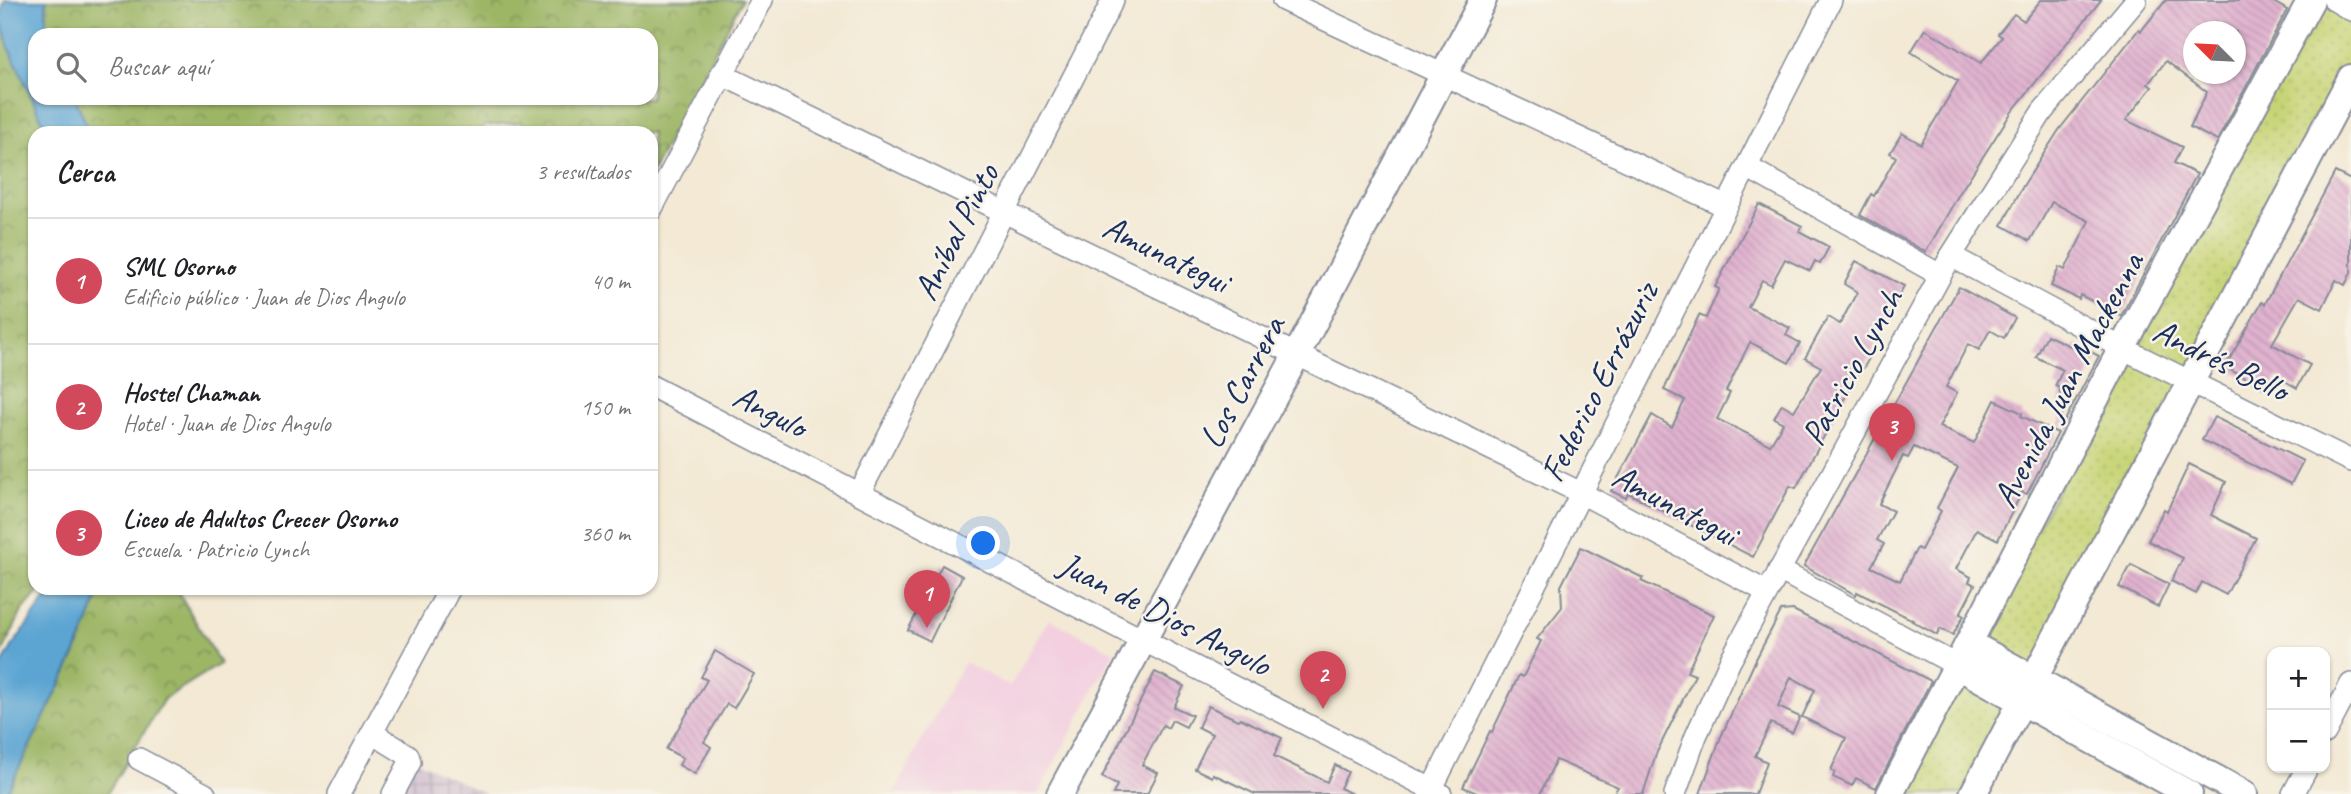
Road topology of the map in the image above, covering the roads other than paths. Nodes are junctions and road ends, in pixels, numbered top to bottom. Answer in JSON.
{"nodes":[{"id":1,"x":762,"y":0,"type":"edge"},
{"id":2,"x":1113,"y":0,"type":"edge"},
{"id":3,"x":1283,"y":0,"type":"edge"},
{"id":4,"x":1482,"y":0,"type":"edge"},
{"id":5,"x":1830,"y":0,"type":"edge"},
{"id":6,"x":2136,"y":0,"type":"edge"},
{"id":7,"x":2311,"y":0,"type":"edge"},
{"id":8,"x":2334,"y":0,"type":"edge"},
{"id":9,"x":2351,"y":10,"type":"edge"},
{"id":10,"x":721,"y":74,"type":"junction"},
{"id":11,"x":1444,"y":75,"type":"junction"},
{"id":12,"x":2351,"y":78,"type":"edge"},
{"id":13,"x":1747,"y":167,"type":"junction"},
{"id":14,"x":658,"y":196,"type":"edge"},
{"id":15,"x":1725,"y":206,"type":"junction"},
{"id":16,"x":1004,"y":212,"type":"junction"},
{"id":17,"x":1951,"y":256,"type":"junction"},
{"id":18,"x":1940,"y":275,"type":"junction"},
{"id":19,"x":2122,"y":348,"type":"junction"},
{"id":20,"x":1297,"y":354,"type":"junction"},
{"id":21,"x":2190,"y":382,"type":"junction"},
{"id":22,"x":658,"y":390,"type":"edge"},
{"id":23,"x":2351,"y":461,"type":"edge"},
{"id":24,"x":1581,"y":493,"type":"junction"},
{"id":25,"x":859,"y":494,"type":"junction"},
{"id":26,"x":1779,"y":570,"type":"junction"},
{"id":27,"x":1767,"y":592,"type":"junction"},
{"id":28,"x":446,"y":595,"type":"edge"},
{"id":29,"x":1143,"y":640,"type":"junction"},
{"id":30,"x":1964,"y":655,"type":"junction"},
{"id":31,"x":2351,"y":684,"type":"edge"},
{"id":32,"x":2028,"y":690,"type":"junction"},
{"id":33,"x":2330,"y":724,"type":"edge"},
{"id":34,"x":372,"y":733,"type":"junction"},
{"id":35,"x":139,"y":759,"type":"dead end"},
{"id":36,"x":2304,"y":773,"type":"edge"},
{"id":37,"x":1434,"y":792,"type":"edge"},
{"id":38,"x":205,"y":794,"type":"edge"},
{"id":39,"x":340,"y":794,"type":"edge"},
{"id":40,"x":393,"y":794,"type":"edge"},
{"id":41,"x":1060,"y":794,"type":"edge"},
{"id":42,"x":1675,"y":794,"type":"edge"},
{"id":43,"x":1890,"y":794,"type":"edge"},
{"id":44,"x":1973,"y":794,"type":"edge"},
{"id":45,"x":2189,"y":794,"type":"edge"},
{"id":46,"x":2244,"y":794,"type":"edge"},
{"id":47,"x":2293,"y":794,"type":"edge"}],
"edges":[{"from":1,"to":10,"type":"street"},
{"from":2,"to":16,"type":"street","name":"Aníbal Pinto"},
{"from":3,"to":11,"type":"street"},
{"from":4,"to":11,"type":"main road","name":"Los Carrera"},
{"from":5,"to":13,"type":"street","name":"Federico Errázuriz"},
{"from":6,"to":17,"type":"street","name":"Patricio Lynch"},
{"from":7,"to":19,"type":"main road","name":"Avenida Juan Mackenna"},
{"from":8,"to":9,"type":"street"},
{"from":10,"to":14,"type":"street"},
{"from":10,"to":16,"type":"street","name":"Amunategui"},
{"from":11,"to":15,"type":"street"},
{"from":11,"to":20,"type":"main road","name":"Los Carrera"},
{"from":12,"to":21,"type":"main road"},
{"from":13,"to":15,"type":"street","name":"Federico Errázuriz"},
{"from":13,"to":18,"type":"street"},
{"from":15,"to":24,"type":"street","name":"Federico Errázuriz"},
{"from":16,"to":20,"type":"street","name":"Amunategui"},
{"from":16,"to":25,"type":"street","name":"Aníbal Pinto"},
{"from":17,"to":18,"type":"street","name":"Patricio Lynch"},
{"from":17,"to":19,"type":"street","name":"Andrés Bello"},
{"from":18,"to":26,"type":"street","name":"Patricio Lynch"},
{"from":19,"to":21,"type":"street","name":"Andrés Bello"},
{"from":19,"to":30,"type":"main road","name":"Avenida Juan Mackenna"},
{"from":20,"to":24,"type":"street","name":"Amunategui"},
{"from":20,"to":29,"type":"main road","name":"Los Carrera"},
{"from":21,"to":23,"type":"street","name":"Andrés Bello"},
{"from":21,"to":32,"type":"main road"},
{"from":22,"to":25,"type":"street","name":"Angulo"},
{"from":24,"to":27,"type":"street","name":"Amunategui"},
{"from":24,"to":37,"type":"street","name":"Federico Errázuriz"},
{"from":25,"to":29,"type":"street","name":"Juan de Dios Angulo"},
{"from":26,"to":27,"type":"street","name":"Patricio Lynch"},
{"from":26,"to":30,"type":"street"},
{"from":27,"to":42,"type":"street","name":"Patricio Lynch"},
{"from":28,"to":34,"type":"street"},
{"from":29,"to":37,"type":"street","name":"Juan de Dios Angulo"},
{"from":29,"to":41,"type":"main road","name":"Los Carrera"},
{"from":30,"to":32,"type":"main road"},
{"from":30,"to":43,"type":"main road","name":"Avenida Juan Mackenna"},
{"from":31,"to":33,"type":"street"},
{"from":32,"to":44,"type":"main road"},
{"from":32,"to":45,"type":"main road"},
{"from":32,"to":46,"type":"main road"},
{"from":34,"to":39,"type":"street"},
{"from":34,"to":40,"type":"street"},
{"from":35,"to":38,"type":"street"},
{"from":36,"to":47,"type":"street"}]}
